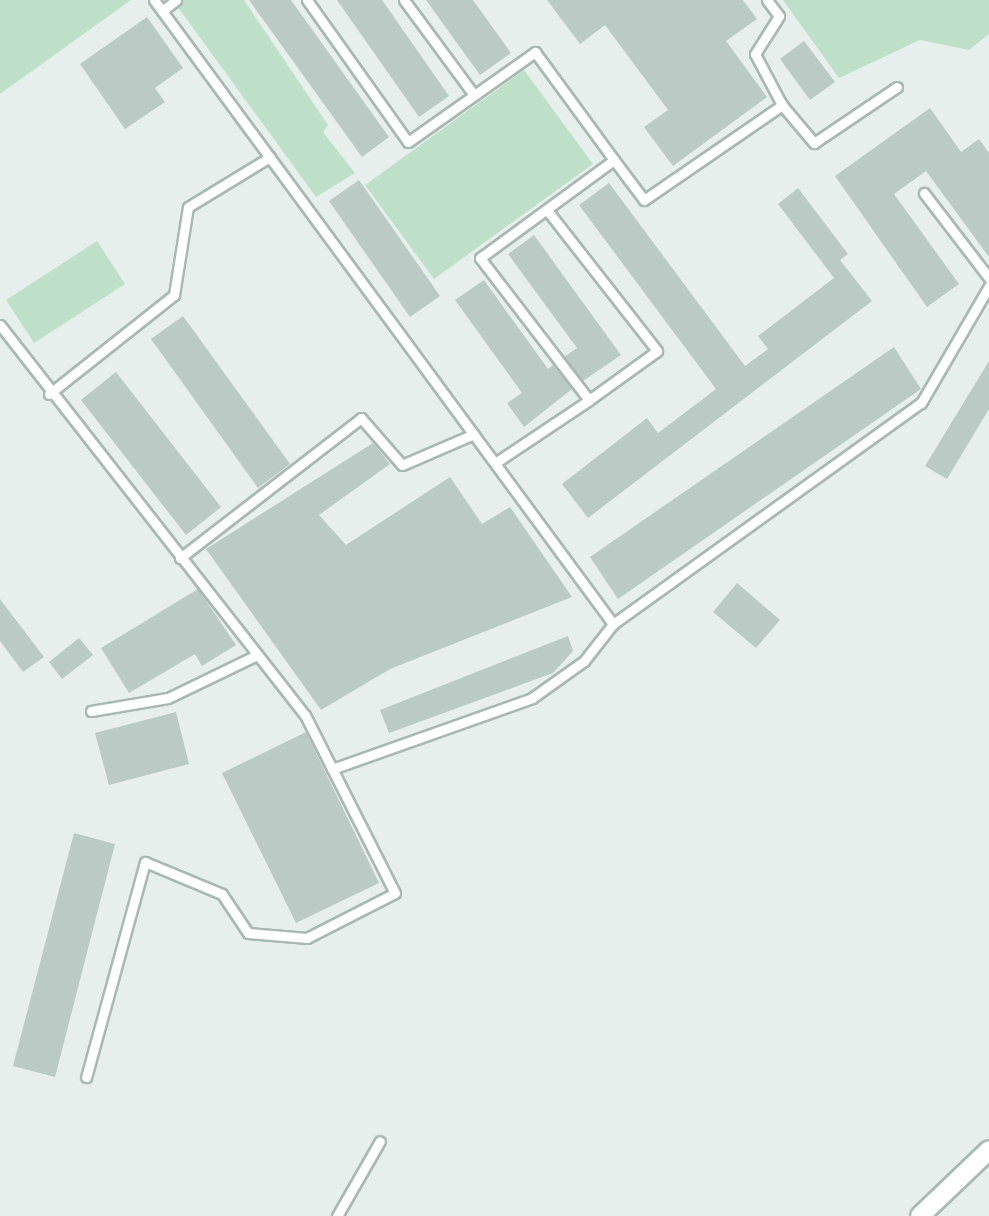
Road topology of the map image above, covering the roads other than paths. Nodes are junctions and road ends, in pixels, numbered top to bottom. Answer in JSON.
{"nodes":[{"id":1,"x":154,"y":0,"type":"edge"},
{"id":2,"x":176,"y":0,"type":"edge"},
{"id":3,"x":307,"y":0,"type":"edge"},
{"id":4,"x":404,"y":0,"type":"edge"},
{"id":5,"x":767,"y":0,"type":"edge"},
{"id":6,"x":162,"y":11,"type":"junction"},
{"id":7,"x":897,"y":87,"type":"dead end"},
{"id":8,"x":474,"y":95,"type":"junction"},
{"id":9,"x":782,"y":105,"type":"junction"},
{"id":10,"x":270,"y":157,"type":"junction"},
{"id":11,"x":614,"y":160,"type":"junction"},
{"id":12,"x":924,"y":193,"type":"dead end"},
{"id":13,"x":548,"y":210,"type":"junction"},
{"id":14,"x":989,"y":278,"type":"edge"},
{"id":15,"x":989,"y":286,"type":"edge"},
{"id":16,"x":0,"y":326,"type":"edge"},
{"id":17,"x":49,"y":394,"type":"junction"},
{"id":18,"x":589,"y":400,"type":"junction"},
{"id":19,"x":474,"y":434,"type":"junction"},
{"id":20,"x":495,"y":463,"type":"junction"},
{"id":21,"x":180,"y":558,"type":"junction"},
{"id":22,"x":613,"y":624,"type":"junction"},
{"id":23,"x":257,"y":655,"type":"junction"},
{"id":24,"x":90,"y":711,"type":"dead end"},
{"id":25,"x":332,"y":769,"type":"junction"},
{"id":26,"x":86,"y":1077,"type":"dead end"},
{"id":27,"x":380,"y":1141,"type":"dead end"},
{"id":28,"x":989,"y":1150,"type":"edge"},
{"id":29,"x":337,"y":1216,"type":"edge"},
{"id":30,"x":920,"y":1216,"type":"edge"}],
"edges":[{"from":1,"to":6,"type":"lane"},
{"from":2,"to":6,"type":"lane"},
{"from":3,"to":8,"type":"lane"},
{"from":4,"to":8,"type":"lane"},
{"from":5,"to":9,"type":"lane"},
{"from":6,"to":10,"type":"lane"},
{"from":7,"to":9,"type":"lane"},
{"from":8,"to":11,"type":"lane"},
{"from":9,"to":11,"type":"lane"},
{"from":10,"to":17,"type":"lane"},
{"from":10,"to":19,"type":"lane"},
{"from":11,"to":13,"type":"lane"},
{"from":12,"to":14,"type":"lane"},
{"from":13,"to":18,"type":"lane"},
{"from":13,"to":18,"type":"lane"},
{"from":15,"to":22,"type":"lane"},
{"from":16,"to":17,"type":"lane"},
{"from":17,"to":21,"type":"lane"},
{"from":18,"to":20,"type":"lane"},
{"from":19,"to":20,"type":"lane"},
{"from":19,"to":21,"type":"lane"},
{"from":20,"to":22,"type":"lane"},
{"from":21,"to":23,"type":"lane"},
{"from":22,"to":25,"type":"lane"},
{"from":23,"to":24,"type":"lane"},
{"from":23,"to":25,"type":"lane"},
{"from":25,"to":26,"type":"lane"},
{"from":27,"to":29,"type":"lane"},
{"from":28,"to":30,"type":"street"}]}
